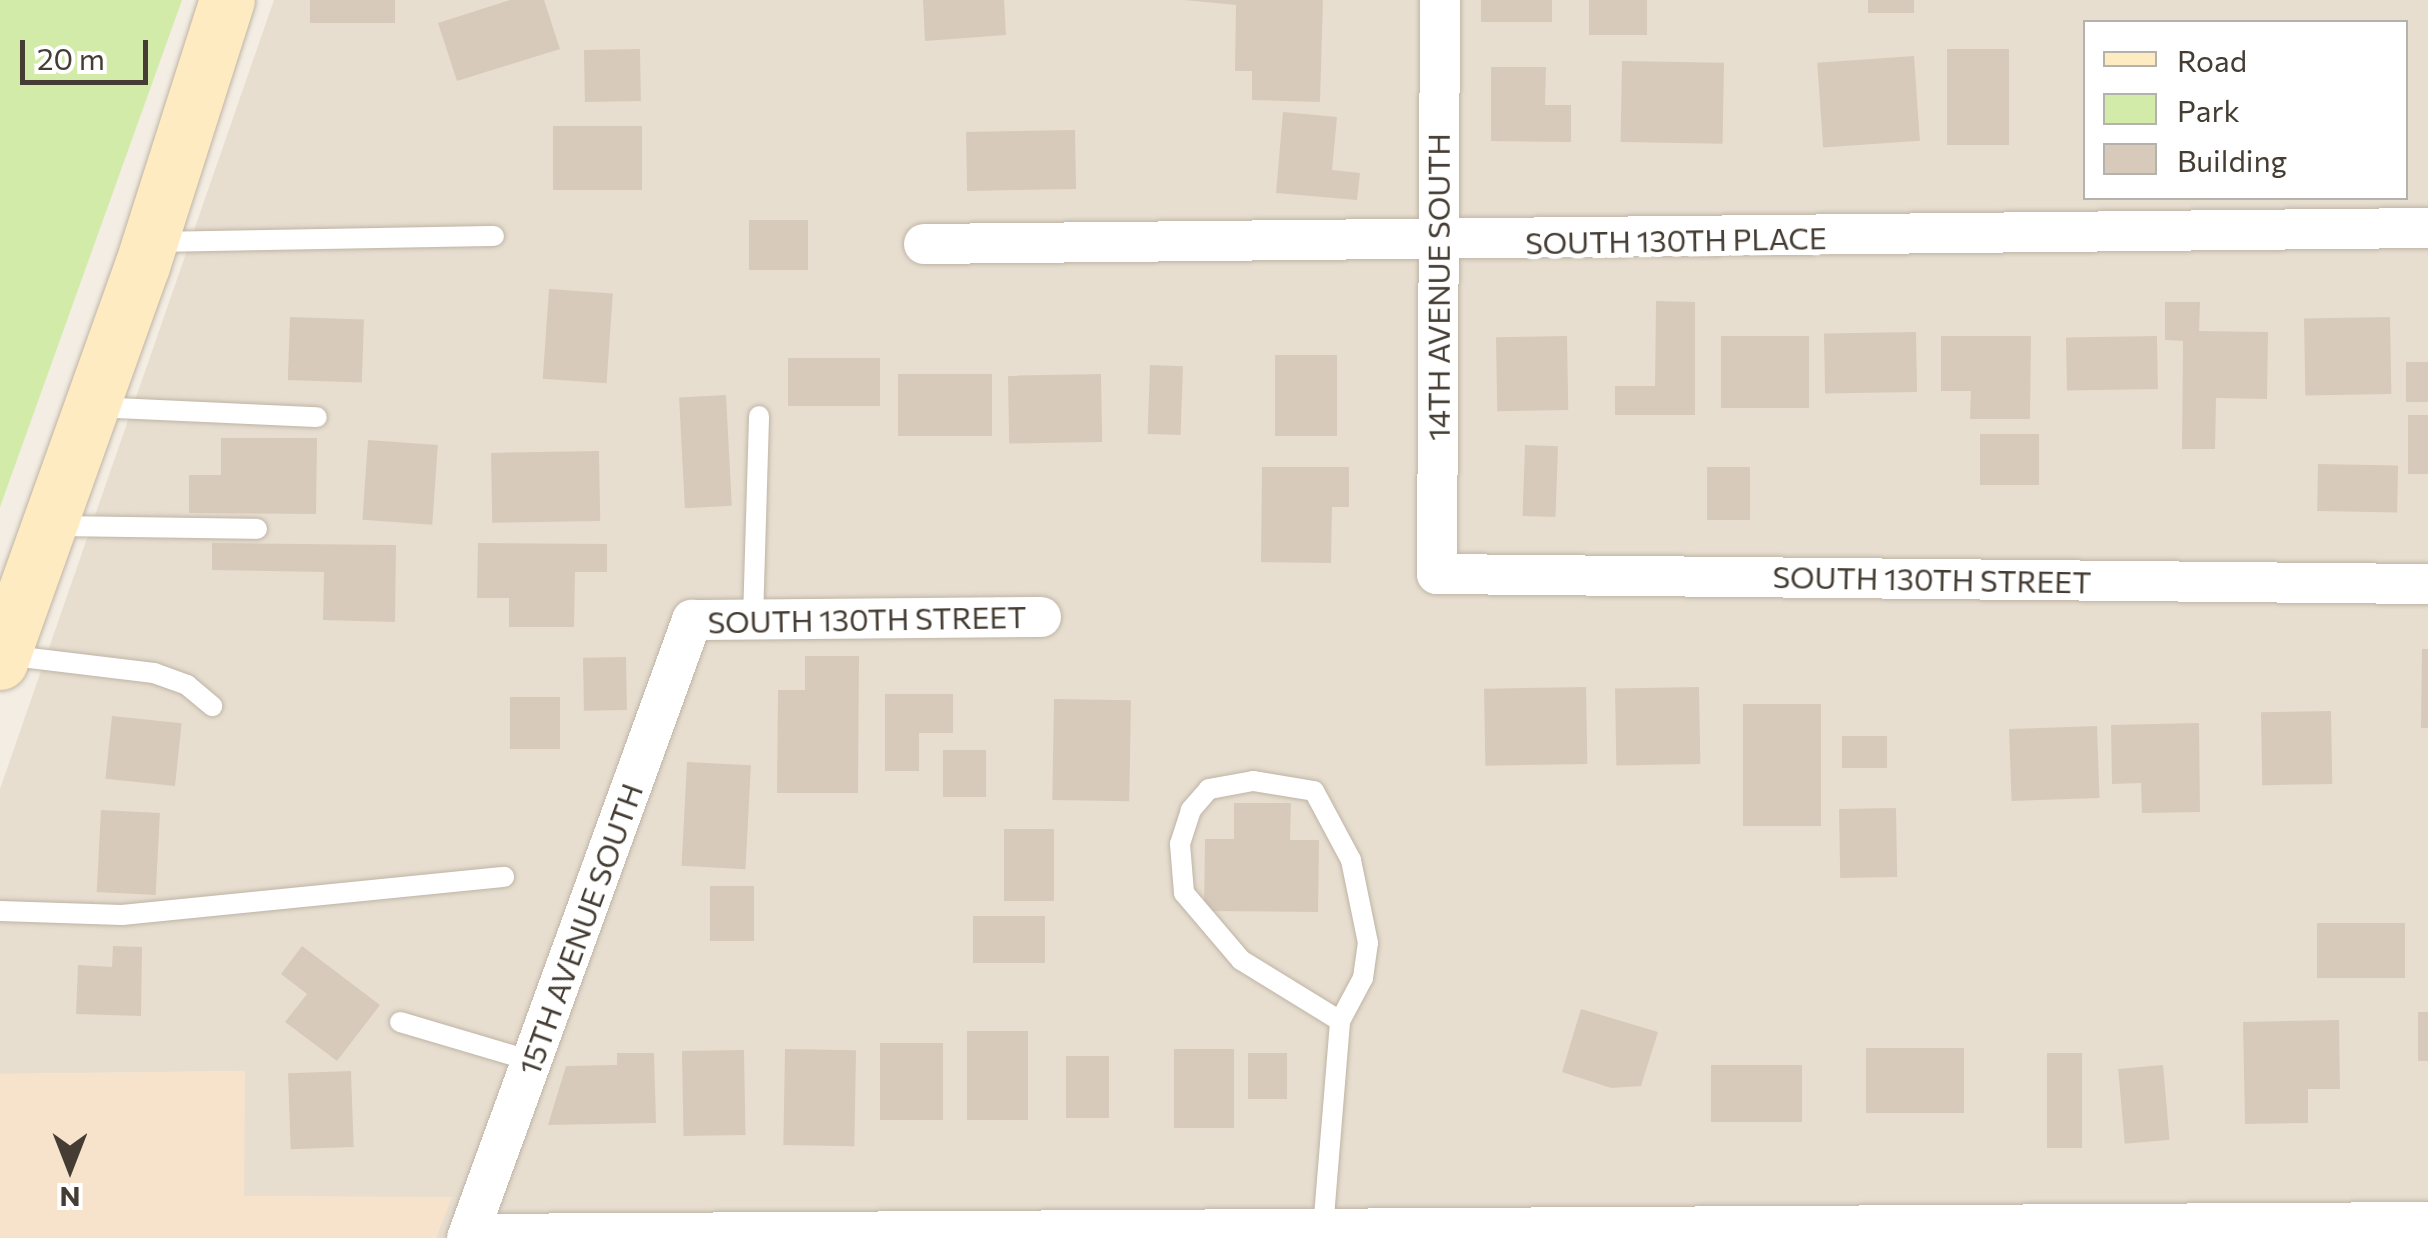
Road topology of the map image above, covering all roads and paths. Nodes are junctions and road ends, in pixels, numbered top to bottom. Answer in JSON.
{"nodes":[{"id":1,"x":227,"y":0,"type":"edge"},
{"id":2,"x":1440,"y":0,"type":"edge"},
{"id":3,"x":2428,"y":228,"type":"edge"},
{"id":4,"x":494,"y":236,"type":"dead end"},
{"id":5,"x":149,"y":242,"type":"junction"},
{"id":6,"x":1439,"y":243,"type":"junction"},
{"id":7,"x":924,"y":244,"type":"dead end"},
{"id":8,"x":91,"y":407,"type":"junction"},
{"id":9,"x":759,"y":416,"type":"dead end"},
{"id":10,"x":317,"y":417,"type":"dead end"},
{"id":11,"x":48,"y":526,"type":"junction"},
{"id":12,"x":257,"y":529,"type":"dead end"},
{"id":13,"x":1437,"y":574,"type":"joint"},
{"id":14,"x":2428,"y":584,"type":"edge"},
{"id":15,"x":1041,"y":617,"type":"dead end"},
{"id":16,"x":692,"y":620,"type":"joint"},
{"id":17,"x":752,"y":620,"type":"junction"},
{"id":18,"x":1,"y":659,"type":"edge"},
{"id":19,"x":212,"y":706,"type":"dead end"},
{"id":20,"x":504,"y":878,"type":"dead end"},
{"id":21,"x":0,"y":911,"type":"edge"},
{"id":22,"x":1340,"y":1021,"type":"junction"},
{"id":23,"x":400,"y":1022,"type":"dead end"},
{"id":24,"x":532,"y":1061,"type":"junction"},
{"id":25,"x":2428,"y":1222,"type":"edge"},
{"id":26,"x":1323,"y":1228,"type":"junction"},
{"id":27,"x":1400,"y":1233,"type":"edge"},
{"id":28,"x":468,"y":1236,"type":"edge"}],
"edges":[{"from":1,"to":5,"type":"main road"},
{"from":2,"to":6,"type":"street","name":"14TH AVENUE SOUTH"},
{"from":3,"to":6,"type":"street","name":"SOUTH 130TH PLACE"},
{"from":4,"to":5,"type":"lane"},
{"from":5,"to":8,"type":"main road"},
{"from":6,"to":7,"type":"street","name":"SOUTH 130TH PLACE"},
{"from":6,"to":13,"type":"street","name":"14TH AVENUE SOUTH"},
{"from":8,"to":10,"type":"lane"},
{"from":8,"to":11,"type":"main road"},
{"from":9,"to":17,"type":"lane"},
{"from":11,"to":12,"type":"lane"},
{"from":11,"to":18,"type":"main road"},
{"from":13,"to":14,"type":"street","name":"SOUTH 130TH STREET"},
{"from":15,"to":17,"type":"street","name":"SOUTH 130TH STREET"},
{"from":16,"to":17,"type":"street","name":"SOUTH 130TH STREET"},
{"from":16,"to":24,"type":"street","name":"15TH AVENUE SOUTH"},
{"from":18,"to":19,"type":"lane"},
{"from":20,"to":21,"type":"lane"},
{"from":22,"to":22,"type":"lane"},
{"from":22,"to":26,"type":"lane"},
{"from":23,"to":24,"type":"lane"},
{"from":24,"to":28,"type":"street","name":"15TH AVENUE SOUTH"},
{"from":25,"to":27,"type":"street"},
{"from":26,"to":27,"type":"street"},
{"from":26,"to":28,"type":"street"}]}
